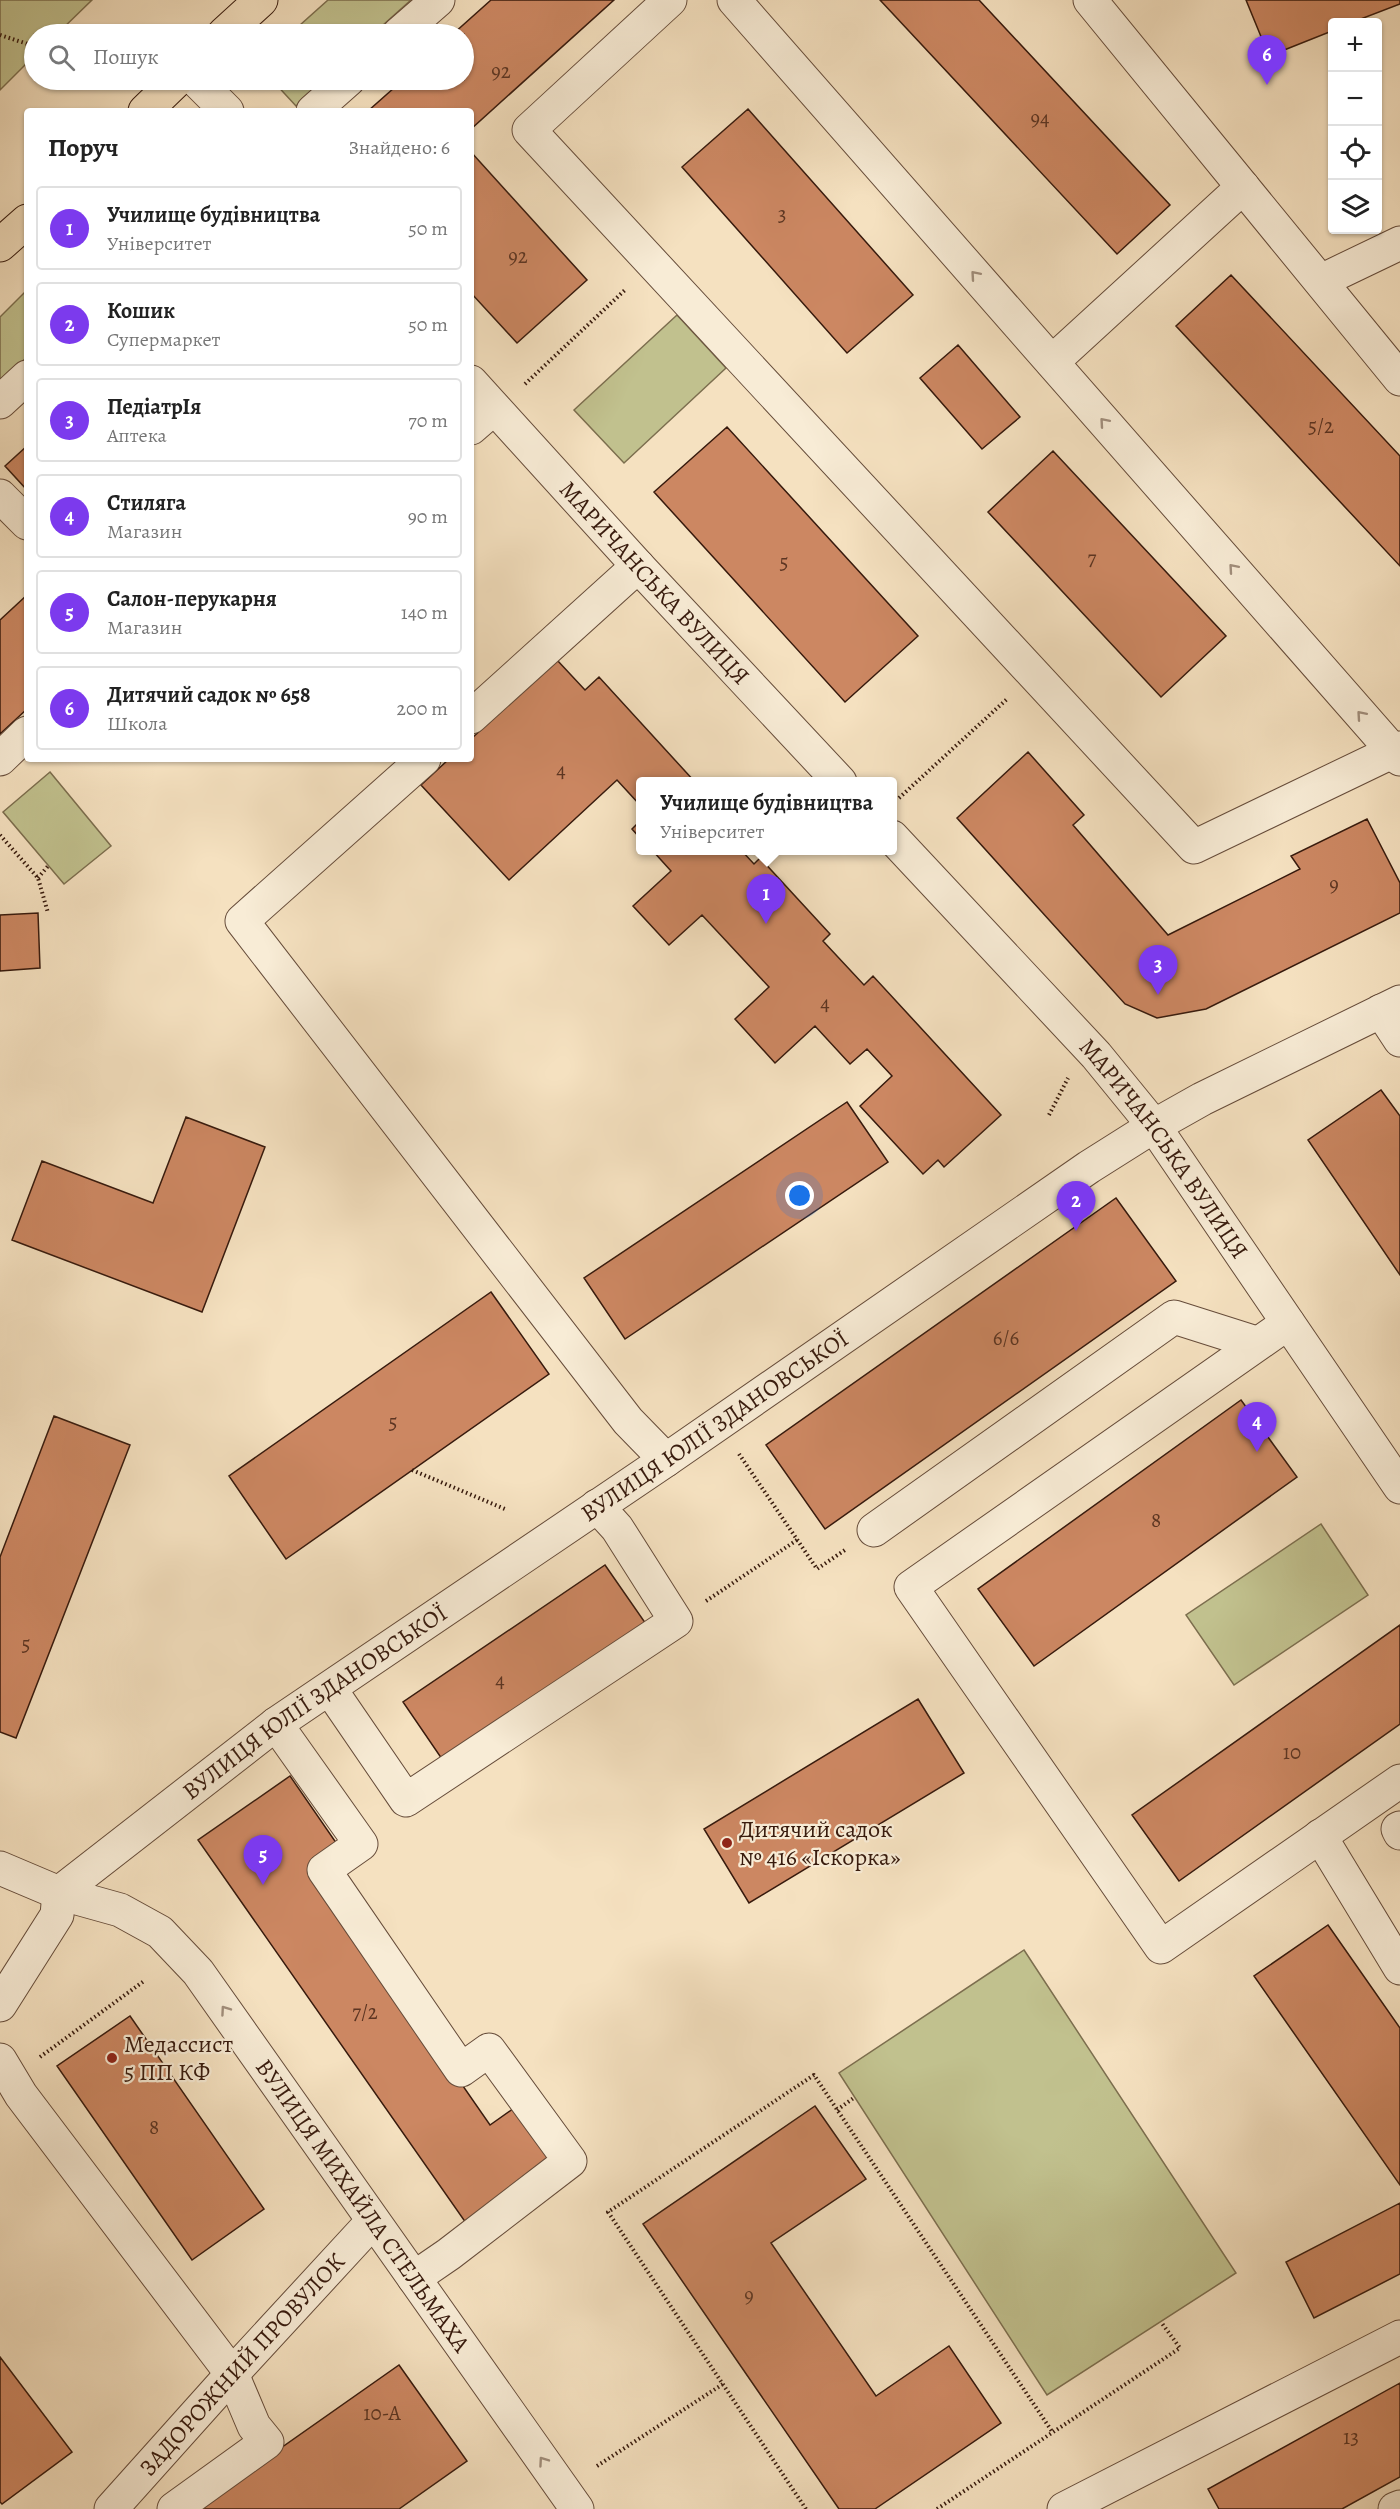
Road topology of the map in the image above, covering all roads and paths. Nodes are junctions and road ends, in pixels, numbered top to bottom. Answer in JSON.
{"nodes":[{"id":1,"x":261,"y":0,"type":"edge"},
{"id":2,"x":438,"y":0,"type":"edge"},
{"id":3,"x":670,"y":0,"type":"edge"},
{"id":4,"x":734,"y":0,"type":"edge"},
{"id":5,"x":1090,"y":0,"type":"edge"},
{"id":6,"x":235,"y":24,"type":"edge"},
{"id":7,"x":410,"y":24,"type":"edge"},
{"id":8,"x":0,"y":35,"type":"edge"},
{"id":9,"x":24,"y":43,"type":"edge"},
{"id":10,"x":167,"y":90,"type":"edge"},
{"id":11,"x":206,"y":90,"type":"edge"},
{"id":12,"x":337,"y":90,"type":"edge"},
{"id":13,"x":148,"y":108,"type":"edge"},
{"id":14,"x":224,"y":108,"type":"edge"},
{"id":15,"x":316,"y":108,"type":"edge"},
{"id":16,"x":1243,"y":187,"type":"junction"},
{"id":17,"x":24,"y":223,"type":"edge"},
{"id":18,"x":1400,"y":243,"type":"edge"},
{"id":19,"x":0,"y":246,"type":"edge"},
{"id":20,"x":653,"y":264,"type":"junction"},
{"id":21,"x":1321,"y":281,"type":"junction"},
{"id":22,"x":1052,"y":362,"type":"junction"},
{"id":23,"x":1400,"y":379,"type":"edge"},
{"id":24,"x":24,"y":380,"type":"edge"},
{"id":25,"x":521,"y":388,"type":"dead end"},
{"id":26,"x":474,"y":391,"type":"edge"},
{"id":27,"x":0,"y":402,"type":"edge"},
{"id":28,"x":483,"y":418,"type":"edge"},
{"id":29,"x":0,"y":496,"type":"edge"},
{"id":30,"x":24,"y":520,"type":"edge"},
{"id":31,"x":638,"y":566,"type":"junction"},
{"id":32,"x":1034,"y":674,"type":"junction"},
{"id":33,"x":474,"y":714,"type":"edge"},
{"id":34,"x":24,"y":737,"type":"edge"},
{"id":35,"x":1398,"y":753,"type":"edge"},
{"id":36,"x":0,"y":759,"type":"edge"},
{"id":37,"x":421,"y":762,"type":"edge"},
{"id":38,"x":835,"y":777,"type":"edge"},
{"id":39,"x":899,"y":798,"type":"dead end"},
{"id":40,"x":0,"y":834,"type":"edge"},
{"id":41,"x":897,"y":842,"type":"edge"},
{"id":42,"x":48,"y":866,"type":"dead end"},
{"id":43,"x":38,"y":878,"type":"junction"},
{"id":44,"x":48,"y":913,"type":"dead end"},
{"id":45,"x":1390,"y":1006,"type":"edge"},
{"id":46,"x":1400,"y":1040,"type":"edge"},
{"id":47,"x":1071,"y":1073,"type":"dead end"},
{"id":48,"x":1049,"y":1115,"type":"dead end"},
{"id":49,"x":1154,"y":1126,"type":"junction"},
{"id":50,"x":1288,"y":1323,"type":"junction"},
{"id":51,"x":1256,"y":1343,"type":"junction"},
{"id":52,"x":734,"y":1446,"type":"dead end"},
{"id":53,"x":666,"y":1460,"type":"junction"},
{"id":54,"x":412,"y":1470,"type":"dead end"},
{"id":55,"x":1400,"y":1487,"type":"edge"},
{"id":56,"x":597,"y":1506,"type":"junction"},
{"id":57,"x":505,"y":1509,"type":"dead end"},
{"id":58,"x":874,"y":1530,"type":"joint"},
{"id":59,"x":797,"y":1540,"type":"junction"},
{"id":60,"x":676,"y":1621,"type":"junction"},
{"id":61,"x":330,"y":1689,"type":"junction"},
{"id":62,"x":276,"y":1724,"type":"junction"},
{"id":63,"x":1400,"y":1781,"type":"edge"},
{"id":64,"x":1400,"y":1827,"type":"edge"},
{"id":65,"x":1400,"y":1833,"type":"edge"},
{"id":66,"x":1320,"y":1836,"type":"junction"},
{"id":67,"x":0,"y":1868,"type":"edge"},
{"id":68,"x":59,"y":1893,"type":"junction"},
{"id":69,"x":1400,"y":1968,"type":"edge"},
{"id":70,"x":144,"y":1981,"type":"dead end"},
{"id":71,"x":0,"y":2006,"type":"edge"},
{"id":72,"x":6,"y":2069,"type":"edge"},
{"id":73,"x":855,"y":2097,"type":"dead end"},
{"id":74,"x":837,"y":2110,"type":"junction"},
{"id":75,"x":373,"y":2221,"type":"junction"},
{"id":76,"x":414,"y":2278,"type":"junction"},
{"id":77,"x":1161,"y":2322,"type":"dead end"},
{"id":78,"x":1400,"y":2337,"type":"edge"},
{"id":79,"x":232,"y":2374,"type":"junction"},
{"id":80,"x":723,"y":2384,"type":"junction"},
{"id":81,"x":1053,"y":2433,"type":"junction"},
{"id":82,"x":597,"y":2466,"type":"dead end"},
{"id":83,"x":1400,"y":2506,"type":"edge"},
{"id":84,"x":111,"y":2509,"type":"edge"},
{"id":85,"x":174,"y":2509,"type":"edge"},
{"id":86,"x":577,"y":2509,"type":"edge"},
{"id":87,"x":806,"y":2509,"type":"edge"},
{"id":88,"x":937,"y":2509,"type":"edge"},
{"id":89,"x":1064,"y":2509,"type":"edge"},
{"id":90,"x":1395,"y":2509,"type":"edge"}],
"edges":[{"from":1,"to":6,"type":"highway"},
{"from":2,"to":7,"type":"street"},
{"from":3,"to":20,"type":"street"},
{"from":22,"to":4,"type":"street","one_way":true},
{"from":5,"to":16,"type":"street"},
{"from":8,"to":9,"type":"path"},
{"from":10,"to":13,"type":"highway"},
{"from":11,"to":14,"type":"street"},
{"from":12,"to":15,"type":"street"},
{"from":16,"to":21,"type":"street"},
{"from":16,"to":22,"type":"street"},
{"from":17,"to":19,"type":"highway"},
{"from":18,"to":21,"type":"street"},
{"from":20,"to":25,"type":"path"},
{"from":20,"to":32,"type":"street"},
{"from":21,"to":23,"type":"street"},
{"from":35,"to":22,"type":"street","one_way":true},
{"from":24,"to":27,"type":"street"},
{"from":26,"to":28,"type":"street","name":"МАРИЧАНСЬКА ВУЛИЦЯ"},
{"from":28,"to":31,"type":"street","name":"МАРИЧАНСЬКА ВУЛИЦЯ"},
{"from":29,"to":30,"type":"street"},
{"from":31,"to":33,"type":"street"},
{"from":31,"to":38,"type":"street","name":"МАРИЧАНСЬКА ВУЛИЦЯ"},
{"from":32,"to":35,"type":"street"},
{"from":32,"to":39,"type":"path"},
{"from":34,"to":36,"type":"street"},
{"from":37,"to":53,"type":"street"},
{"from":40,"to":43,"type":"path"},
{"from":41,"to":49,"type":"street","name":"МАРИЧАНСЬКА ВУЛИЦЯ"},
{"from":42,"to":43,"type":"path"},
{"from":43,"to":44,"type":"path"},
{"from":45,"to":46,"type":"street"},
{"from":45,"to":49,"type":"street","name":"ВУЛИЦЯ ЮЛІЇ ЗДАНОВСЬКОЇ"},
{"from":47,"to":48,"type":"path"},
{"from":49,"to":50,"type":"street","name":"МАРИЧАНСЬКА ВУЛИЦЯ"},
{"from":49,"to":53,"type":"street","name":"ВУЛИЦЯ ЮЛІЇ ЗДАНОВСЬКОЇ"},
{"from":50,"to":51,"type":"street"},
{"from":50,"to":55,"type":"street","name":"МАРИЧАНСЬКА ВУЛИЦЯ"},
{"from":51,"to":58,"type":"street"},
{"from":51,"to":66,"type":"street"},
{"from":52,"to":59,"type":"path"},
{"from":53,"to":56,"type":"street","name":"ВУЛИЦЯ ЮЛІЇ ЗДАНОВСЬКОЇ"},
{"from":54,"to":57,"type":"path"},
{"from":56,"to":60,"type":"street"},
{"from":56,"to":61,"type":"street","name":"ВУЛИЦЯ ЮЛІЇ ЗДАНОВСЬКОЇ"},
{"from":58,"to":59,"type":"path"},
{"from":59,"to":60,"type":"path"},
{"from":60,"to":61,"type":"street"},
{"from":61,"to":62,"type":"street","name":"ВУЛИЦЯ ЮЛІЇ ЗДАНОВСЬКОЇ"},
{"from":62,"to":68,"type":"street","name":"ВУЛИЦЯ ЮЛІЇ ЗДАНОВСЬКОЇ"},
{"from":62,"to":76,"type":"street"},
{"from":63,"to":66,"type":"street"},
{"from":64,"to":65,"type":"street"},
{"from":66,"to":69,"type":"street"},
{"from":67,"to":68,"type":"street","name":"ВУЛИЦЯ МИХАЙЛА СТЕЛЬМАХА"},
{"from":68,"to":71,"type":"street"},
{"from":75,"to":68,"type":"street","name":"ВУЛИЦЯ МИХАЙЛА СТЕЛЬМАХА","one_way":true},
{"from":70,"to":72,"type":"path"},
{"from":72,"to":79,"type":"street"},
{"from":73,"to":74,"type":"path"},
{"from":74,"to":80,"type":"path"},
{"from":74,"to":81,"type":"path"},
{"from":75,"to":76,"type":"street","name":"ВУЛИЦЯ МИХАЙЛА СТЕЛЬМАХА"},
{"from":75,"to":79,"type":"street","name":"ЗАДОРОЖНИЙ ПРОВУЛОК"},
{"from":86,"to":76,"type":"street","name":"ВУЛИЦЯ МИХАЙЛА СТЕЛЬМАХА","one_way":true},
{"from":77,"to":81,"type":"path"},
{"from":78,"to":89,"type":"street"},
{"from":79,"to":84,"type":"street","name":"ЗАДОРОЖНИЙ ПРОВУЛОК"},
{"from":79,"to":85,"type":"street"},
{"from":80,"to":82,"type":"path"},
{"from":80,"to":87,"type":"path"},
{"from":81,"to":88,"type":"path"},
{"from":83,"to":90,"type":"street"}]}
